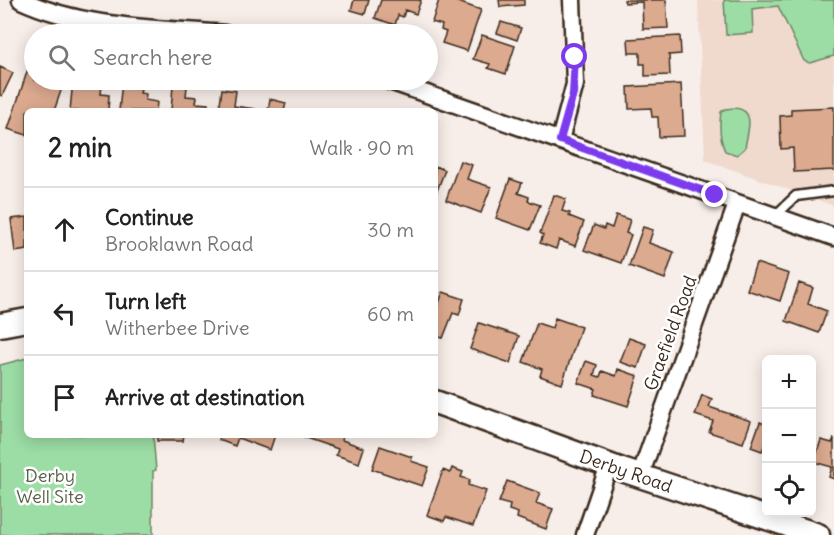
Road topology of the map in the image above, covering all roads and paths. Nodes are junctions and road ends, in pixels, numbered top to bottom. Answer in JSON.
{"nodes":[{"id":1,"x":21,"y":0,"type":"edge"},
{"id":2,"x":573,"y":0,"type":"edge"},
{"id":3,"x":120,"y":24,"type":"edge"},
{"id":4,"x":416,"y":90,"type":"edge"},
{"id":5,"x":560,"y":140,"type":"junction"},
{"id":6,"x":834,"y":191,"type":"edge"},
{"id":7,"x":737,"y":204,"type":"junction"},
{"id":8,"x":774,"y":217,"type":"junction"},
{"id":9,"x":834,"y":237,"type":"edge"},
{"id":10,"x":24,"y":321,"type":"edge"},
{"id":11,"x":0,"y":325,"type":"edge"},
{"id":12,"x":438,"y":403,"type":"edge"},
{"id":13,"x":609,"y":465,"type":"junction"},
{"id":14,"x":640,"y":476,"type":"junction"},
{"id":15,"x":585,"y":535,"type":"edge"},
{"id":16,"x":818,"y":535,"type":"edge"}],
"edges":[{"from":1,"to":3,"type":"street"},
{"from":2,"to":5,"type":"street"},
{"from":4,"to":5,"type":"street"},
{"from":5,"to":7,"type":"street"},
{"from":6,"to":8,"type":"lane"},
{"from":7,"to":8,"type":"street"},
{"from":7,"to":14,"type":"street","name":"Graefield Road"},
{"from":8,"to":9,"type":"street"},
{"from":10,"to":11,"type":"street"},
{"from":12,"to":13,"type":"street","name":"Derby Road"},
{"from":13,"to":14,"type":"street","name":"Derby Road"},
{"from":13,"to":15,"type":"street"},
{"from":14,"to":16,"type":"street","name":"Derby Road"}]}
